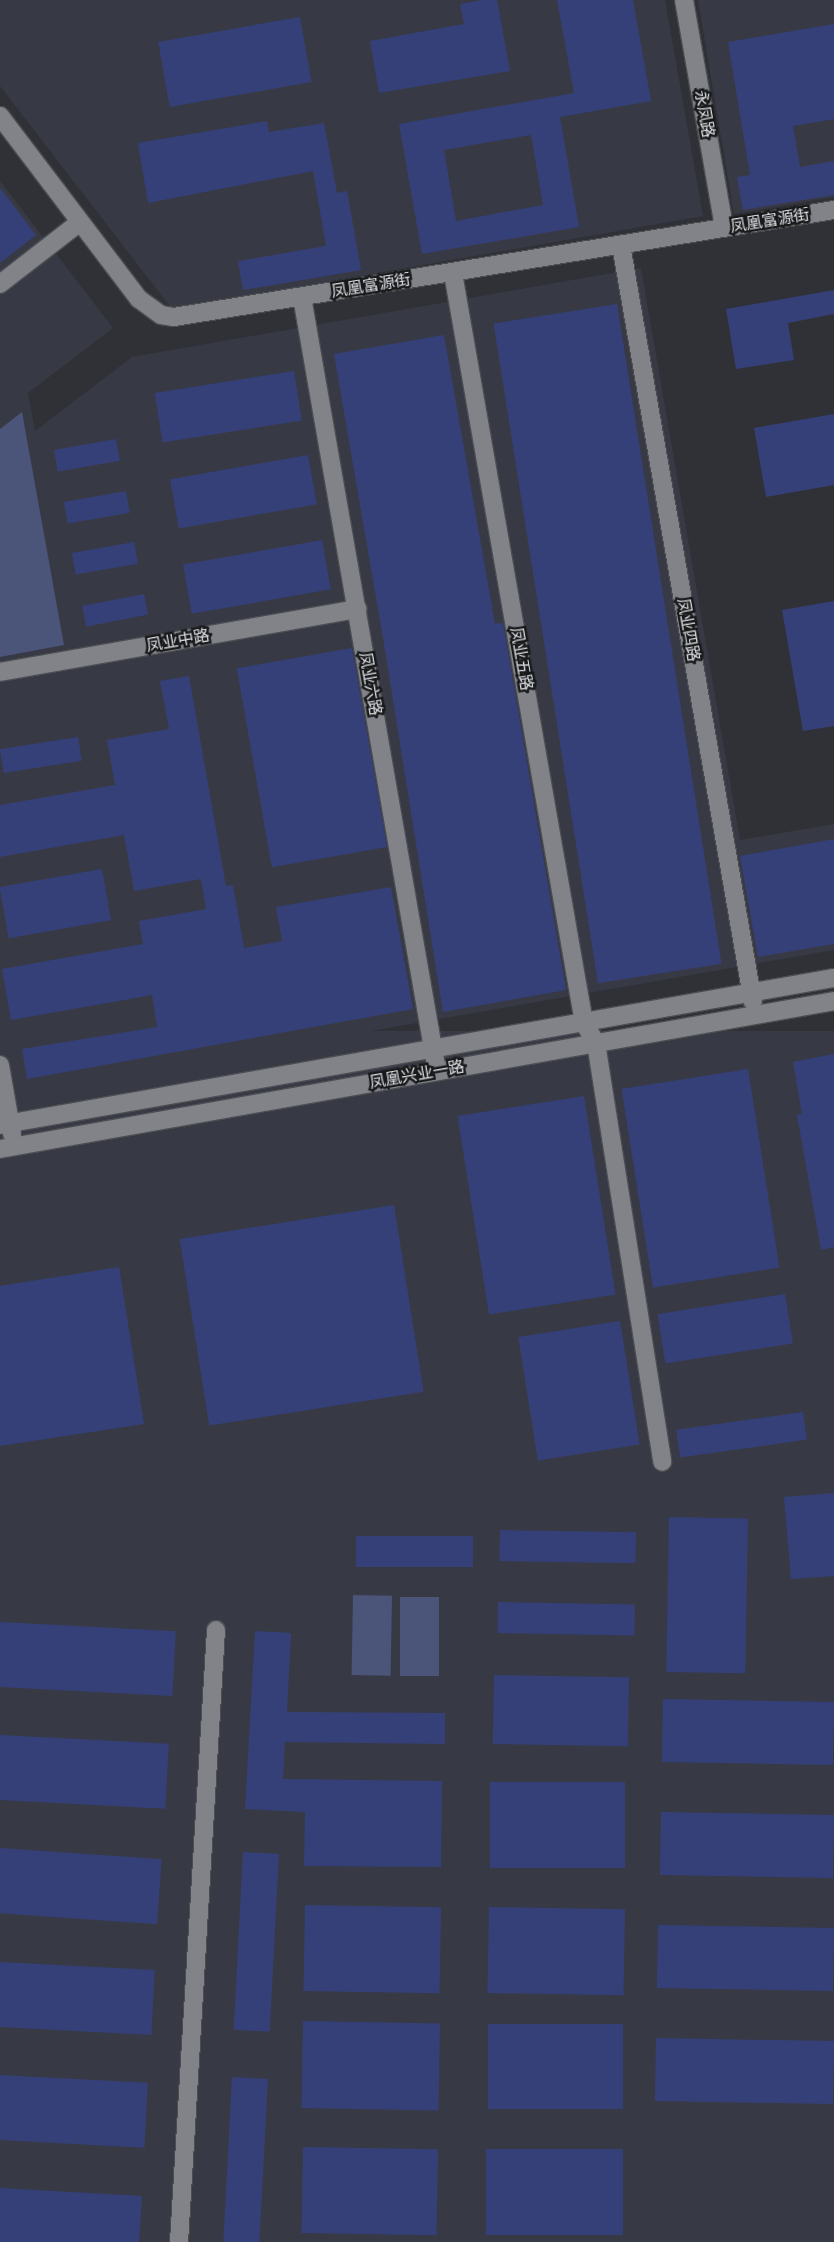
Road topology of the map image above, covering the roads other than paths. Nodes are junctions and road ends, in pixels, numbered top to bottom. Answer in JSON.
{"nodes":[{"id":1,"x":684,"y":0,"type":"edge"},
{"id":2,"x":0,"y":116,"type":"edge"},
{"id":3,"x":834,"y":210,"type":"edge"},
{"id":4,"x":80,"y":222,"type":"junction"},
{"id":5,"x":724,"y":228,"type":"junction"},
{"id":6,"x":620,"y":245,"type":"junction"},
{"id":7,"x":453,"y":273,"type":"junction"},
{"id":8,"x":0,"y":284,"type":"edge"},
{"id":9,"x":302,"y":297,"type":"junction"},
{"id":10,"x":357,"y":610,"type":"junction"},
{"id":11,"x":0,"y":672,"type":"edge"},
{"id":12,"x":834,"y":978,"type":"edge"},
{"id":13,"x":751,"y":993,"type":"junction"},
{"id":14,"x":834,"y":1001,"type":"edge"},
{"id":15,"x":755,"y":1015,"type":"junction"},
{"id":16,"x":584,"y":1023,"type":"junction"},
{"id":17,"x":596,"y":1043,"type":"junction"},
{"id":18,"x":434,"y":1048,"type":"junction"},
{"id":19,"x":0,"y":1066,"type":"edge"},
{"id":20,"x":437,"y":1071,"type":"junction"},
{"id":21,"x":5,"y":1124,"type":"edge"},
{"id":22,"x":7,"y":1147,"type":"edge"},
{"id":23,"x":662,"y":1462,"type":"dead end"},
{"id":24,"x":216,"y":1630,"type":"dead end"},
{"id":25,"x":179,"y":2242,"type":"edge"}],
"edges":[{"from":1,"to":5,"type":"street","name":"永凤路"},
{"from":2,"to":4,"type":"street","name":"凤凰富源街"},
{"from":3,"to":5,"type":"street","name":"凤凰富源街"},
{"from":4,"to":8,"type":"street"},
{"from":4,"to":9,"type":"street","name":"凤凰富源街"},
{"from":5,"to":6,"type":"street","name":"凤凰富源街"},
{"from":6,"to":7,"type":"street","name":"凤凰富源街"},
{"from":6,"to":13,"type":"street","name":"凤业四路"},
{"from":7,"to":9,"type":"street","name":"凤凰富源街"},
{"from":7,"to":16,"type":"street","name":"凤业五路"},
{"from":9,"to":10,"type":"street","name":"凤业六路"},
{"from":10,"to":11,"type":"street","name":"凤业中路"},
{"from":10,"to":18,"type":"street","name":"凤业六路"},
{"from":12,"to":13,"type":"street","name":"凤凰兴业一路"},
{"from":13,"to":15,"type":"street","name":"凤业四路"},
{"from":13,"to":16,"type":"street","name":"凤凰兴业一路"},
{"from":14,"to":15,"type":"street","name":"凤凰兴业一路"},
{"from":15,"to":17,"type":"street","name":"凤凰兴业一路"},
{"from":16,"to":17,"type":"street","name":"凤业五路"},
{"from":16,"to":18,"type":"street","name":"凤凰兴业一路"},
{"from":17,"to":20,"type":"street","name":"凤凰兴业一路"},
{"from":17,"to":23,"type":"street"},
{"from":18,"to":20,"type":"street","name":"凤业六路"},
{"from":18,"to":21,"type":"street","name":"凤凰兴业一路"},
{"from":19,"to":21,"type":"street"},
{"from":20,"to":22,"type":"street","name":"凤凰兴业一路"},
{"from":21,"to":22,"type":"street"},
{"from":24,"to":25,"type":"street"}]}
